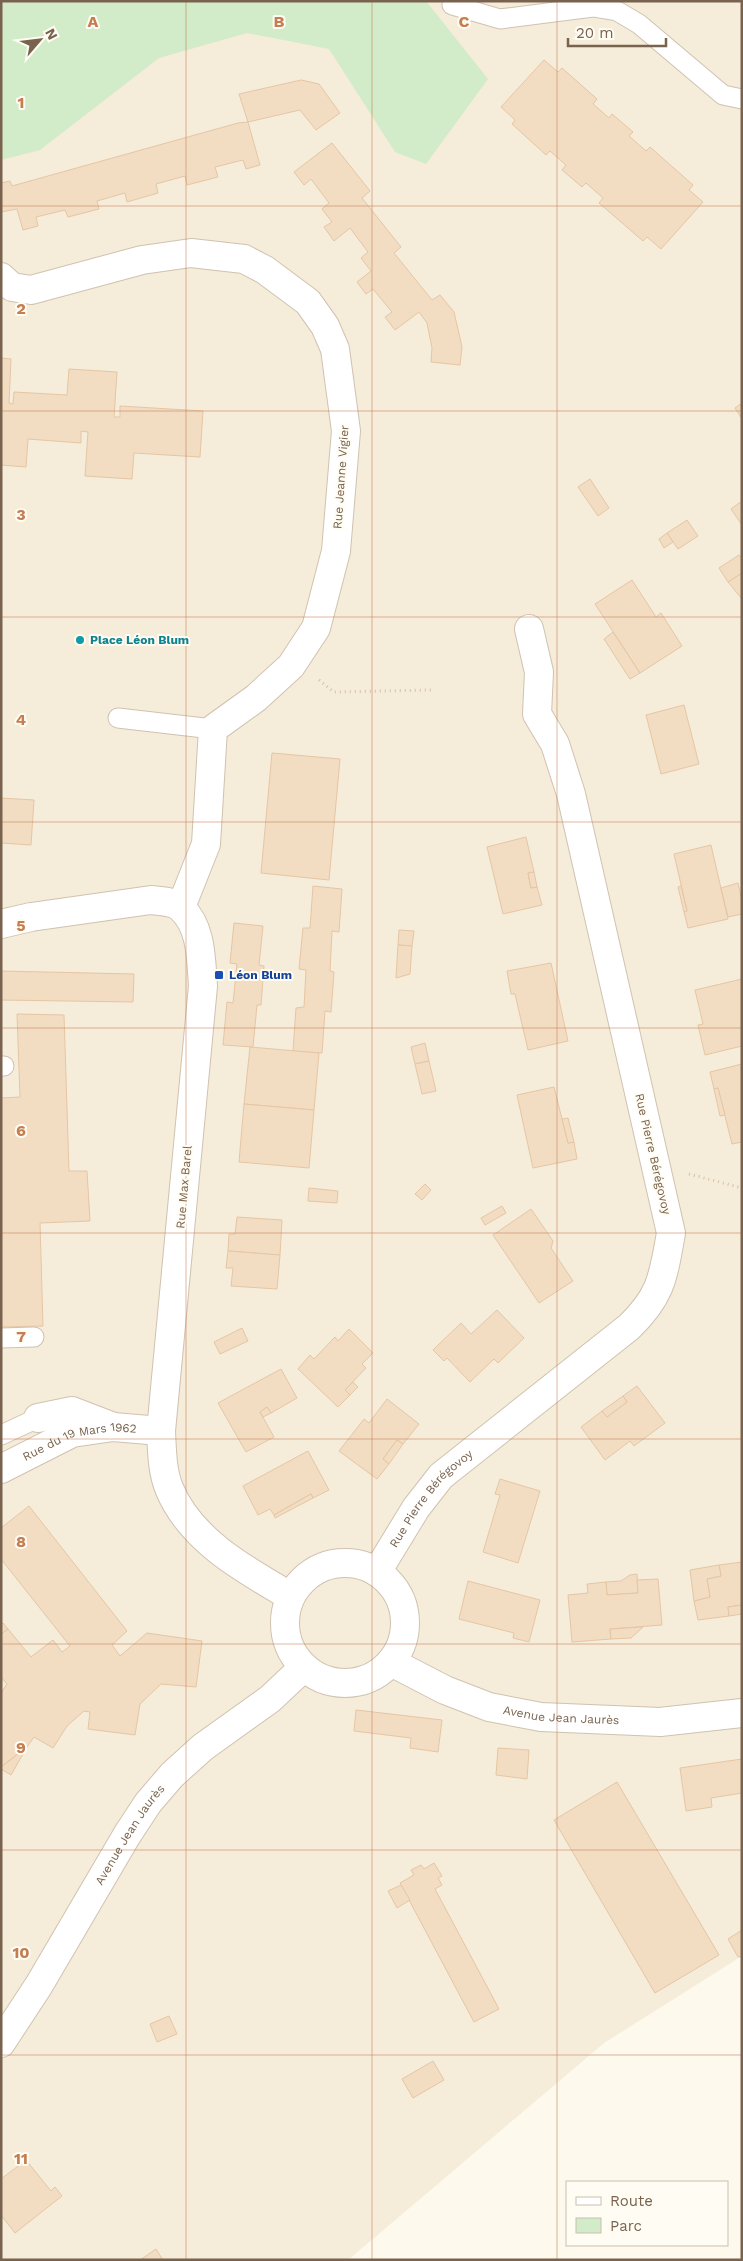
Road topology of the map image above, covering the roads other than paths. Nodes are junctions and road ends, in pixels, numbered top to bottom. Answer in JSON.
{"nodes":[{"id":1,"x":452,"y":5,"type":"dead end"},
{"id":2,"x":742,"y":99,"type":"edge"},
{"id":3,"x":1,"y":277,"type":"edge"},
{"id":4,"x":529,"y":629,"type":"dead end"},
{"id":5,"x":118,"y":718,"type":"dead end"},
{"id":6,"x":213,"y":729,"type":"junction"},
{"id":7,"x":181,"y":907,"type":"junction"},
{"id":8,"x":1,"y":924,"type":"edge"},
{"id":9,"x":1,"y":1338,"type":"edge"},
{"id":10,"x":34,"y":1338,"type":"dead end"},
{"id":11,"x":38,"y":1418,"type":"joint"},
{"id":12,"x":113,"y":1427,"type":"junction"},
{"id":13,"x":161,"y":1431,"type":"junction"},
{"id":14,"x":1,"y":1436,"type":"edge"},
{"id":15,"x":1,"y":1469,"type":"edge"},
{"id":16,"x":377,"y":1572,"type":"junction"},
{"id":17,"x":290,"y":1596,"type":"junction"},
{"id":18,"x":391,"y":1662,"type":"junction"},
{"id":19,"x":304,"y":1667,"type":"junction"},
{"id":20,"x":742,"y":1714,"type":"edge"},
{"id":21,"x":1,"y":2042,"type":"edge"}],
"edges":[{"from":1,"to":2,"type":"lane"},
{"from":3,"to":6,"type":"street","name":"Rue Jeanne Vigier"},
{"from":4,"to":16,"type":"street","name":"Rue Pierre Bérégovoy"},
{"from":5,"to":6,"type":"lane"},
{"from":6,"to":7,"type":"street"},
{"from":7,"to":8,"type":"street"},
{"from":7,"to":13,"type":"street","name":"Rue Max Barel"},
{"from":9,"to":10,"type":"lane"},
{"from":11,"to":12,"type":"street"},
{"from":11,"to":14,"type":"lane"},
{"from":12,"to":13,"type":"street","name":"Rue du 19 Mars 1962"},
{"from":12,"to":15,"type":"street","name":"Rue du 19 Mars 1962"},
{"from":13,"to":17,"type":"street","name":"Rue Max Barel"},
{"from":16,"to":17,"type":"street"},
{"from":16,"to":18,"type":"street"},
{"from":17,"to":19,"type":"street"},
{"from":18,"to":19,"type":"street"},
{"from":18,"to":20,"type":"street","name":"Avenue Jean Jaurès"},
{"from":19,"to":21,"type":"street","name":"Avenue Jean Jaurès"}]}
